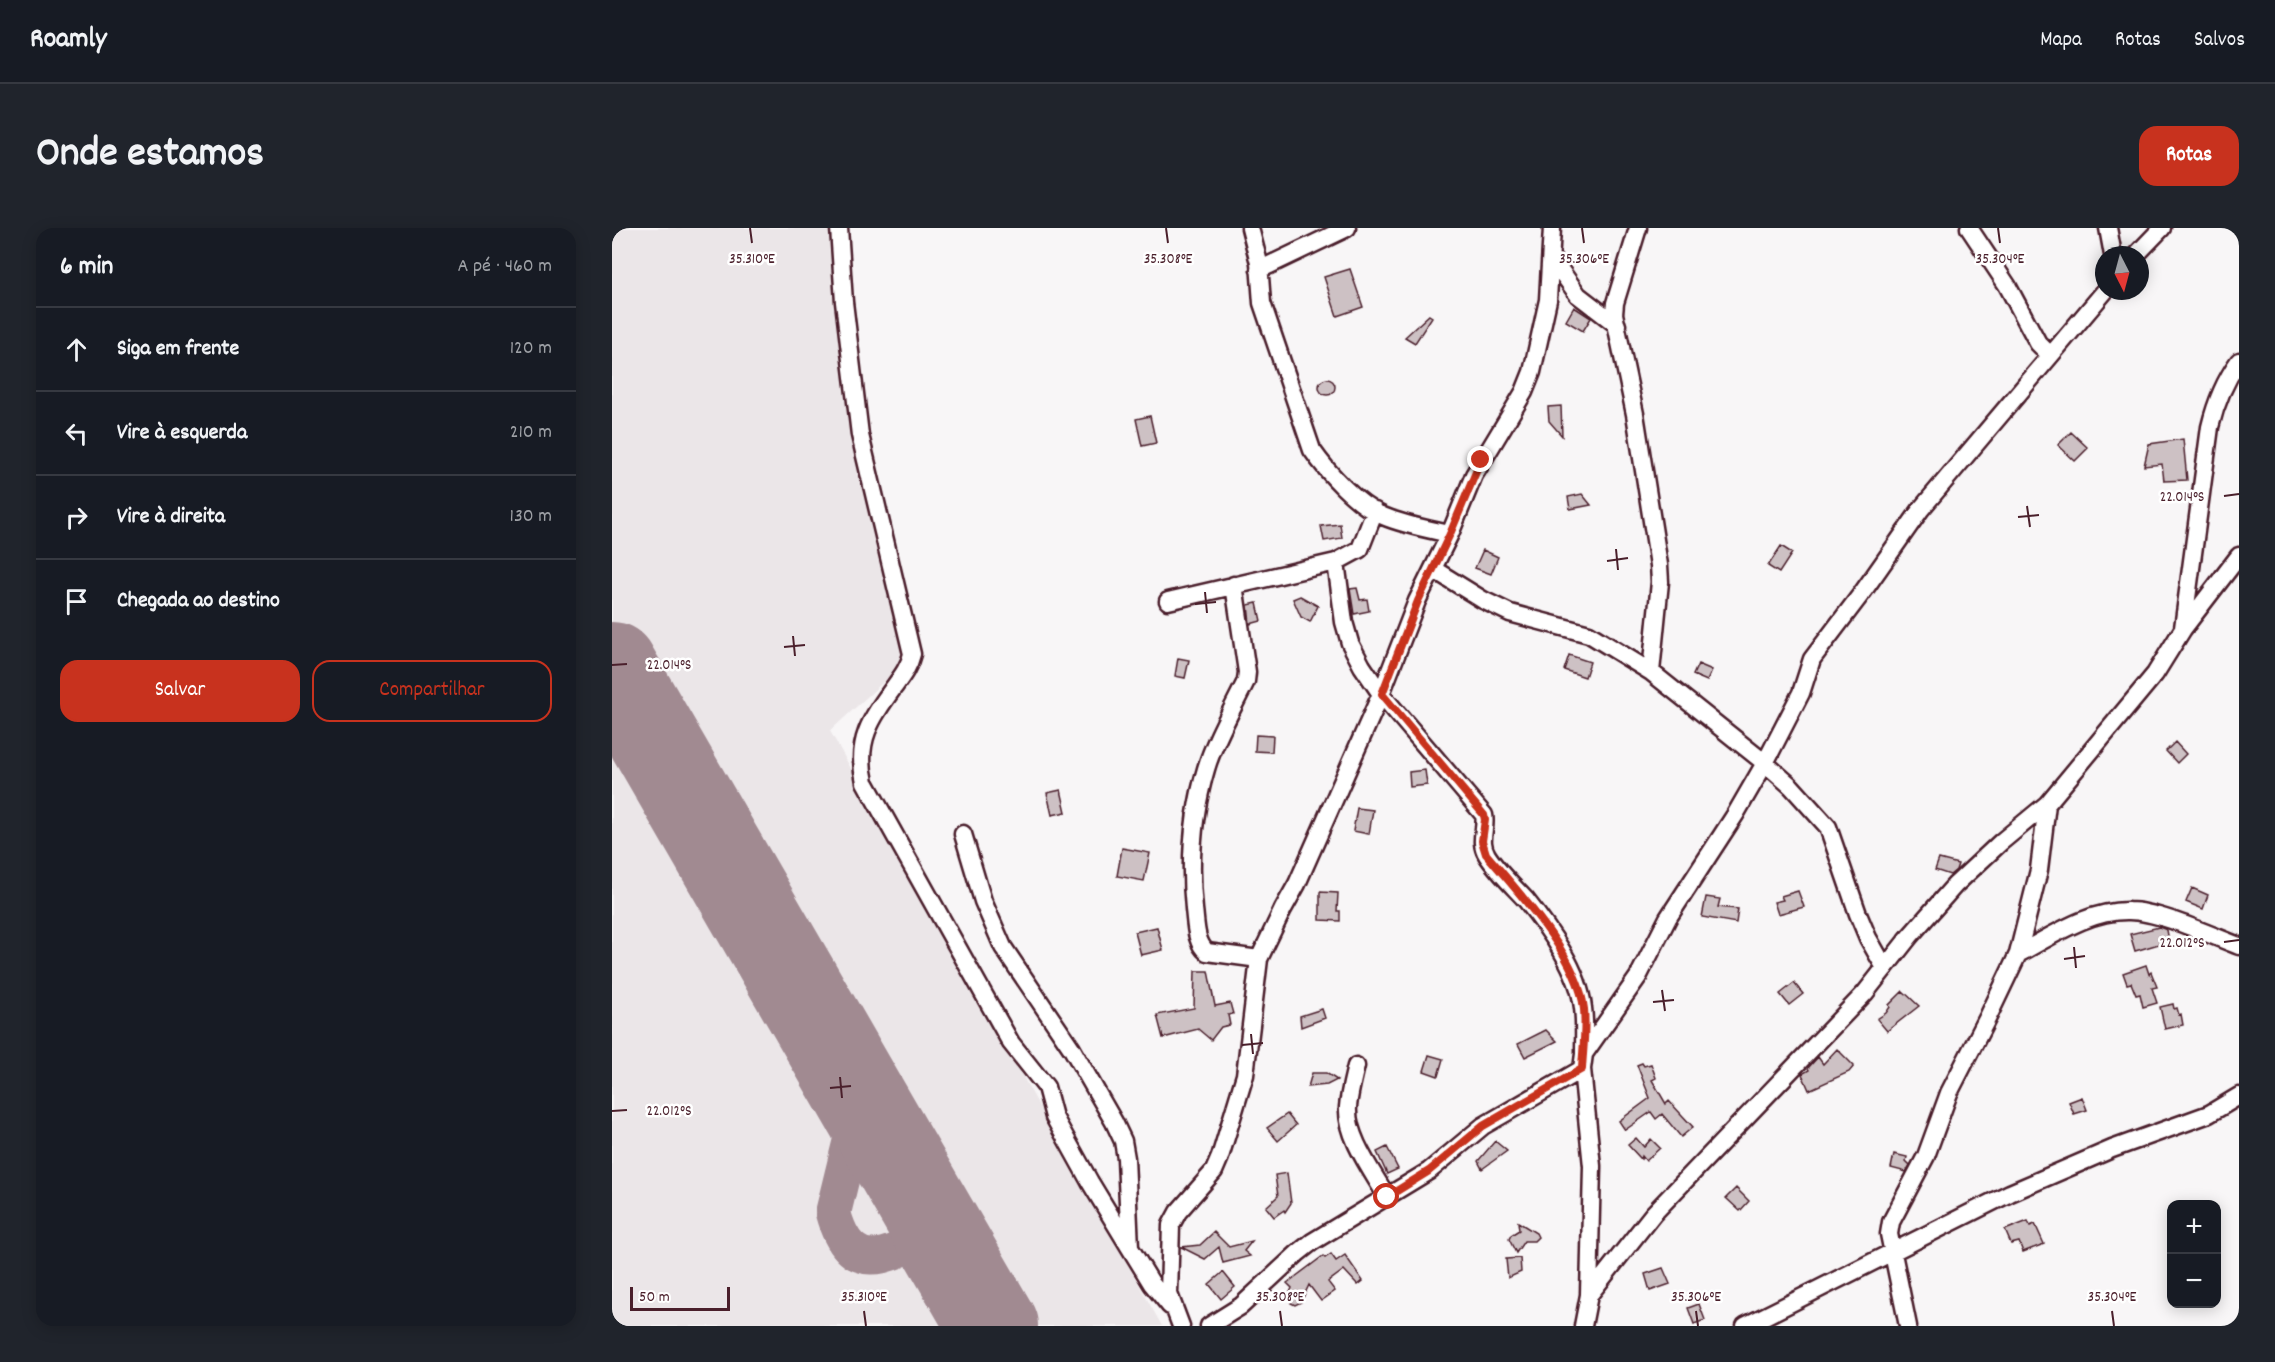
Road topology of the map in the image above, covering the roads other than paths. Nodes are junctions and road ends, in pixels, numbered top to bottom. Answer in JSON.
{"nodes":[{"id":1,"x":839,"y":228,"type":"edge"},
{"id":2,"x":1250,"y":228,"type":"edge"},
{"id":3,"x":1347,"y":228,"type":"edge"},
{"id":4,"x":1552,"y":228,"type":"edge"},
{"id":5,"x":1638,"y":228,"type":"edge"},
{"id":6,"x":1969,"y":228,"type":"edge"},
{"id":7,"x":2108,"y":228,"type":"edge"},
{"id":8,"x":2162,"y":228,"type":"edge"},
{"id":9,"x":2111,"y":246,"type":"edge"},
{"id":10,"x":2145,"y":246,"type":"edge"},
{"id":11,"x":1551,"y":257,"type":"junction"},
{"id":12,"x":1259,"y":270,"type":"junction"},
{"id":13,"x":2096,"y":300,"type":"edge"},
{"id":14,"x":1617,"y":325,"type":"junction"},
{"id":15,"x":2049,"y":354,"type":"junction"},
{"id":16,"x":2239,"y":361,"type":"edge"},
{"id":17,"x":1374,"y":511,"type":"junction"},
{"id":18,"x":1450,"y":534,"type":"junction"},
{"id":19,"x":2239,"y":556,"type":"edge"},
{"id":20,"x":1336,"y":562,"type":"junction"},
{"id":21,"x":1433,"y":569,"type":"junction"},
{"id":22,"x":1234,"y":585,"type":"junction"},
{"id":23,"x":1168,"y":601,"type":"dead end"},
{"id":24,"x":2183,"y":629,"type":"junction"},
{"id":25,"x":1651,"y":672,"type":"junction"},
{"id":26,"x":1382,"y":694,"type":"junction"},
{"id":27,"x":1766,"y":763,"type":"junction"},
{"id":28,"x":2047,"y":804,"type":"junction"},
{"id":29,"x":963,"y":834,"type":"dead end"},
{"id":30,"x":2239,"y":946,"type":"edge"},
{"id":31,"x":2018,"y":954,"type":"junction"},
{"id":32,"x":1259,"y":959,"type":"junction"},
{"id":33,"x":1885,"y":968,"type":"junction"},
{"id":34,"x":1583,"y":1061,"type":"junction"},
{"id":35,"x":1356,"y":1066,"type":"dead end"},
{"id":36,"x":2239,"y":1096,"type":"edge"},
{"id":37,"x":1387,"y":1197,"type":"junction"},
{"id":38,"x":1131,"y":1248,"type":"junction"},
{"id":39,"x":1893,"y":1250,"type":"junction"},
{"id":40,"x":1589,"y":1295,"type":"junction"},
{"id":41,"x":1173,"y":1308,"type":"junction"},
{"id":42,"x":1181,"y":1326,"type":"edge"},
{"id":43,"x":1209,"y":1326,"type":"edge"},
{"id":44,"x":1583,"y":1326,"type":"edge"},
{"id":45,"x":1745,"y":1326,"type":"edge"},
{"id":46,"x":1908,"y":1326,"type":"edge"}],
"edges":[{"from":1,"to":38,"type":"street"},
{"from":2,"to":12,"type":"street"},
{"from":3,"to":12,"type":"street"},
{"from":4,"to":11,"type":"street"},
{"from":5,"to":14,"type":"street"},
{"from":6,"to":15,"type":"street"},
{"from":7,"to":9,"type":"street"},
{"from":8,"to":10,"type":"street"},
{"from":11,"to":14,"type":"street"},
{"from":11,"to":18,"type":"street"},
{"from":12,"to":17,"type":"street"},
{"from":13,"to":15,"type":"street"},
{"from":14,"to":25,"type":"street"},
{"from":15,"to":27,"type":"street"},
{"from":16,"to":24,"type":"street"},
{"from":17,"to":18,"type":"street"},
{"from":17,"to":20,"type":"street"},
{"from":18,"to":21,"type":"street"},
{"from":19,"to":24,"type":"street"},
{"from":20,"to":22,"type":"street"},
{"from":20,"to":26,"type":"street"},
{"from":21,"to":25,"type":"street"},
{"from":21,"to":26,"type":"street"},
{"from":22,"to":23,"type":"street"},
{"from":22,"to":32,"type":"street"},
{"from":24,"to":28,"type":"street"},
{"from":25,"to":27,"type":"street"},
{"from":26,"to":32,"type":"street"},
{"from":26,"to":34,"type":"street"},
{"from":27,"to":33,"type":"street"},
{"from":27,"to":34,"type":"street"},
{"from":28,"to":31,"type":"street"},
{"from":28,"to":33,"type":"street"},
{"from":29,"to":38,"type":"street"},
{"from":30,"to":31,"type":"street"},
{"from":31,"to":39,"type":"street"},
{"from":32,"to":41,"type":"street"},
{"from":33,"to":40,"type":"street"},
{"from":34,"to":37,"type":"street"},
{"from":34,"to":40,"type":"street"},
{"from":35,"to":37,"type":"street"},
{"from":36,"to":39,"type":"street"},
{"from":37,"to":43,"type":"street"},
{"from":38,"to":41,"type":"street"},
{"from":39,"to":45,"type":"street"},
{"from":39,"to":46,"type":"street"},
{"from":40,"to":44,"type":"street"},
{"from":41,"to":42,"type":"street"}]}
